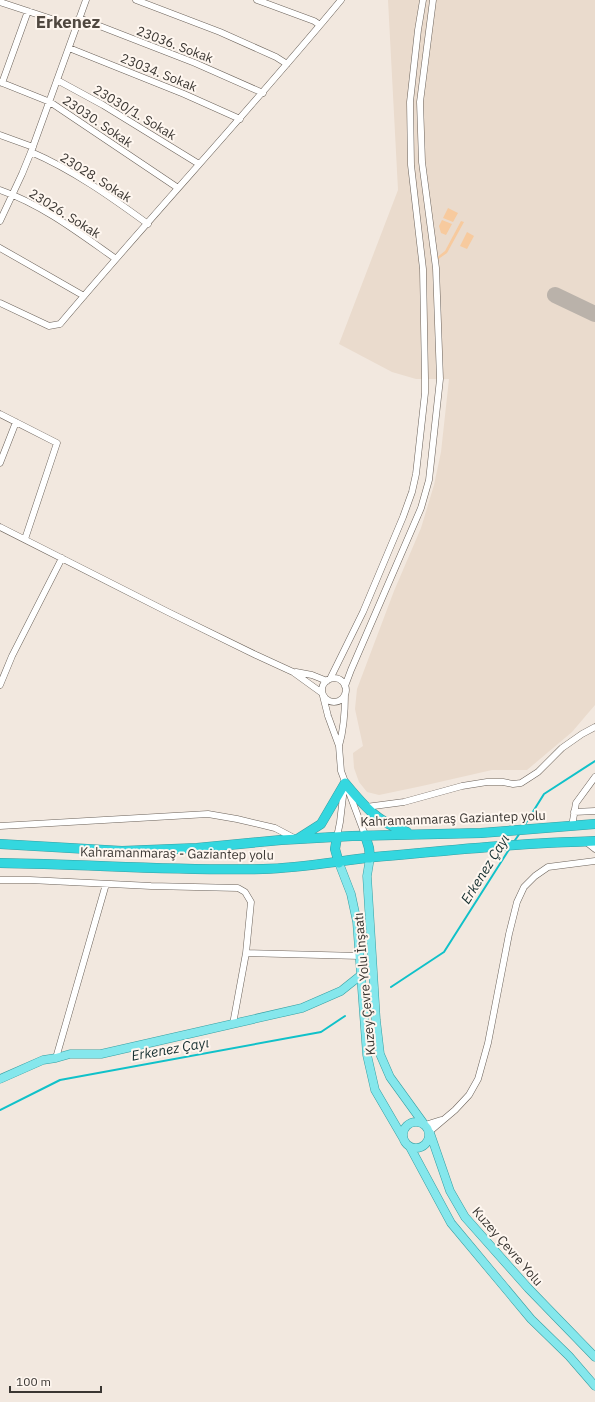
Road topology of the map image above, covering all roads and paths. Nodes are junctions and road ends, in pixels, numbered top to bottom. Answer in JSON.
{"nodes":[{"id":1,"x":86,"y":0,"type":"edge"},
{"id":2,"x":136,"y":0,"type":"edge"},
{"id":3,"x":257,"y":0,"type":"edge"},
{"id":4,"x":341,"y":0,"type":"edge"},
{"id":5,"x":423,"y":0,"type":"edge"},
{"id":6,"x":433,"y":0,"type":"edge"},
{"id":7,"x":0,"y":2,"type":"edge"},
{"id":8,"x":28,"y":11,"type":"junction"},
{"id":9,"x":79,"y":18,"type":"junction"},
{"id":10,"x":320,"y":25,"type":"junction"},
{"id":11,"x":76,"y":27,"type":"junction"},
{"id":12,"x":69,"y":48,"type":"junction"},
{"id":13,"x":287,"y":64,"type":"junction"},
{"id":14,"x":57,"y":80,"type":"junction"},
{"id":15,"x":1,"y":82,"type":"edge"},
{"id":16,"x":263,"y":93,"type":"junction"},
{"id":17,"x":49,"y":102,"type":"junction"},
{"id":18,"x":240,"y":119,"type":"junction"},
{"id":19,"x":0,"y":135,"type":"edge"},
{"id":20,"x":32,"y":149,"type":"junction"},
{"id":21,"x":199,"y":164,"type":"junction"},
{"id":22,"x":178,"y":188,"type":"junction"},
{"id":23,"x":0,"y":190,"type":"edge"},
{"id":24,"x":13,"y":194,"type":"junction"},
{"id":25,"x":0,"y":221,"type":"edge"},
{"id":26,"x":148,"y":224,"type":"junction"},
{"id":27,"x":0,"y":248,"type":"edge"},
{"id":28,"x":116,"y":259,"type":"junction"},
{"id":29,"x":435,"y":261,"type":"junction"},
{"id":30,"x":422,"y":262,"type":"junction"},
{"id":31,"x":84,"y":296,"type":"junction"},
{"id":32,"x":0,"y":303,"type":"edge"},
{"id":33,"x":0,"y":414,"type":"edge"},
{"id":34,"x":16,"y":422,"type":"junction"},
{"id":35,"x":0,"y":463,"type":"edge"},
{"id":36,"x":0,"y":527,"type":"edge"},
{"id":37,"x":25,"y":539,"type":"junction"},
{"id":38,"x":62,"y":558,"type":"junction"},
{"id":39,"x":293,"y":672,"type":"junction"},
{"id":40,"x":328,"y":680,"type":"junction"},
{"id":41,"x":0,"y":685,"type":"edge"},
{"id":42,"x":345,"y":690,"type":"junction"},
{"id":43,"x":323,"y":694,"type":"junction"},
{"id":44,"x":595,"y":727,"type":"edge"},
{"id":45,"x":339,"y":746,"type":"junction"},
{"id":46,"x":595,"y":777,"type":"edge"},
{"id":47,"x":345,"y":783,"type":"junction"},
{"id":48,"x":366,"y":807,"type":"junction"},
{"id":49,"x":595,"y":811,"type":"edge"},
{"id":50,"x":574,"y":812,"type":"junction"},
{"id":51,"x":595,"y":824,"type":"edge"},
{"id":52,"x":0,"y":826,"type":"edge"},
{"id":53,"x":572,"y":826,"type":"junction"},
{"id":54,"x":414,"y":834,"type":"junction"},
{"id":55,"x":365,"y":835,"type":"junction"},
{"id":56,"x":352,"y":836,"type":"joint"},
{"id":57,"x":337,"y":837,"type":"junction"},
{"id":58,"x":297,"y":839,"type":"junction"},
{"id":59,"x":595,"y":840,"type":"edge"},
{"id":60,"x":585,"y":841,"type":"junction"},
{"id":61,"x":0,"y":844,"type":"edge"},
{"id":62,"x":595,"y":848,"type":"edge"},
{"id":63,"x":370,"y":858,"type":"junction"},
{"id":64,"x":595,"y":861,"type":"edge"},
{"id":65,"x":0,"y":863,"type":"edge"},
{"id":66,"x":339,"y":863,"type":"junction"},
{"id":67,"x":0,"y":880,"type":"edge"},
{"id":68,"x":106,"y":884,"type":"junction"},
{"id":69,"x":246,"y":953,"type":"junction"},
{"id":70,"x":360,"y":956,"type":"junction"},
{"id":71,"x":361,"y":975,"type":"junction"},
{"id":72,"x":233,"y":1024,"type":"junction"},
{"id":73,"x":56,"y":1058,"type":"junction"},
{"id":74,"x":0,"y":1079,"type":"edge"},
{"id":75,"x":427,"y":1129,"type":"junction"},
{"id":76,"x":403,"y":1138,"type":"junction"},
{"id":77,"x":410,"y":1147,"type":"junction"},
{"id":78,"x":595,"y":1357,"type":"edge"},
{"id":79,"x":595,"y":1386,"type":"edge"}],
"edges":[{"from":1,"to":9,"type":"street"},
{"from":2,"to":13,"type":"street"},
{"from":3,"to":10,"type":"street"},
{"from":4,"to":10,"type":"street"},
{"from":5,"to":30,"type":"street"},
{"from":6,"to":29,"type":"street"},
{"from":7,"to":8,"type":"street"},
{"from":8,"to":11,"type":"street"},
{"from":8,"to":15,"type":"street"},
{"from":9,"to":11,"type":"street"},
{"from":9,"to":16,"type":"street","name":"23036. Sokak"},
{"from":10,"to":13,"type":"street"},
{"from":11,"to":12,"type":"street"},
{"from":12,"to":14,"type":"street"},
{"from":12,"to":18,"type":"street","name":"23034. Sokak"},
{"from":13,"to":16,"type":"street"},
{"from":14,"to":17,"type":"street"},
{"from":14,"to":21,"type":"street","name":"23030/1. Sokak"},
{"from":15,"to":17,"type":"street","name":"23030. Sokak"},
{"from":16,"to":18,"type":"street"},
{"from":17,"to":20,"type":"street"},
{"from":17,"to":22,"type":"street","name":"23030. Sokak"},
{"from":18,"to":21,"type":"street"},
{"from":19,"to":20,"type":"street","name":"23028. Sokak"},
{"from":20,"to":24,"type":"street"},
{"from":20,"to":26,"type":"street","name":"23028. Sokak"},
{"from":21,"to":22,"type":"street"},
{"from":22,"to":26,"type":"street"},
{"from":23,"to":24,"type":"street","name":"23026. Sokak"},
{"from":24,"to":25,"type":"street"},
{"from":24,"to":28,"type":"street","name":"23026. Sokak"},
{"from":26,"to":28,"type":"street"},
{"from":27,"to":31,"type":"street"},
{"from":28,"to":31,"type":"street"},
{"from":29,"to":30,"type":"street"},
{"from":29,"to":42,"type":"street"},
{"from":30,"to":40,"type":"street"},
{"from":31,"to":32,"type":"street"},
{"from":33,"to":34,"type":"street"},
{"from":34,"to":35,"type":"street"},
{"from":34,"to":37,"type":"street"},
{"from":36,"to":37,"type":"street"},
{"from":37,"to":38,"type":"street"},
{"from":38,"to":39,"type":"street"},
{"from":38,"to":41,"type":"street"},
{"from":39,"to":40,"type":"street"},
{"from":39,"to":43,"type":"street"},
{"from":40,"to":42,"type":"street"},
{"from":40,"to":43,"type":"street"},
{"from":42,"to":43,"type":"street"},
{"from":42,"to":45,"type":"street"},
{"from":43,"to":45,"type":"street"},
{"from":44,"to":48,"type":"street"},
{"from":45,"to":47,"type":"street"},
{"from":46,"to":50,"type":"street"},
{"from":47,"to":48,"type":"highway"},
{"from":47,"to":55,"type":"street"},
{"from":47,"to":57,"type":"street"},
{"from":47,"to":58,"type":"highway"},
{"from":48,"to":54,"type":"highway"},
{"from":49,"to":50,"type":"street"},
{"from":50,"to":53,"type":"street"},
{"from":51,"to":53,"type":"highway","name":"Kahramanmaraş Gaziantep yolu"},
{"from":52,"to":58,"type":"street"},
{"from":53,"to":54,"type":"highway","name":"Kahramanmaraş Gaziantep yolu"},
{"from":54,"to":55,"type":"highway","name":"Kahramanmaraş Gaziantep yolu"},
{"from":55,"to":56,"type":"highway","name":"Kahramanmaraş Gaziantep yolu"},
{"from":55,"to":63,"type":"highway"},
{"from":56,"to":57,"type":"highway","name":"Kahramanmaraş - Gaziantep yolu"},
{"from":57,"to":58,"type":"highway","name":"Kahramanmaraş - Gaziantep yolu"},
{"from":57,"to":66,"type":"highway"},
{"from":58,"to":61,"type":"highway","name":"Kahramanmaraş - Gaziantep yolu"},
{"from":59,"to":60,"type":"highway"},
{"from":60,"to":62,"type":"street"},
{"from":60,"to":63,"type":"highway"},
{"from":63,"to":66,"type":"highway","name":"Kahramanmaraş - Gaziantep yolu"},
{"from":63,"to":75,"type":"main road","name":"Kuzey Çevre Yolu İnşaatı"},
{"from":64,"to":75,"type":"street"},
{"from":65,"to":66,"type":"highway","name":"Kahramanmaraş - Gaziantep yolu"},
{"from":66,"to":70,"type":"main road"},
{"from":67,"to":68,"type":"street"},
{"from":68,"to":69,"type":"street"},
{"from":68,"to":73,"type":"street"},
{"from":69,"to":70,"type":"street"},
{"from":69,"to":72,"type":"street"},
{"from":70,"to":71,"type":"main road"},
{"from":71,"to":72,"type":"main road"},
{"from":71,"to":76,"type":"main road"},
{"from":72,"to":73,"type":"main road"},
{"from":73,"to":74,"type":"main road"},
{"from":75,"to":76,"type":"main road"},
{"from":75,"to":77,"type":"main road"},
{"from":75,"to":78,"type":"main road","name":"Kuzey Çevre Yolu"},
{"from":76,"to":77,"type":"main road"},
{"from":77,"to":79,"type":"main road"}]}
